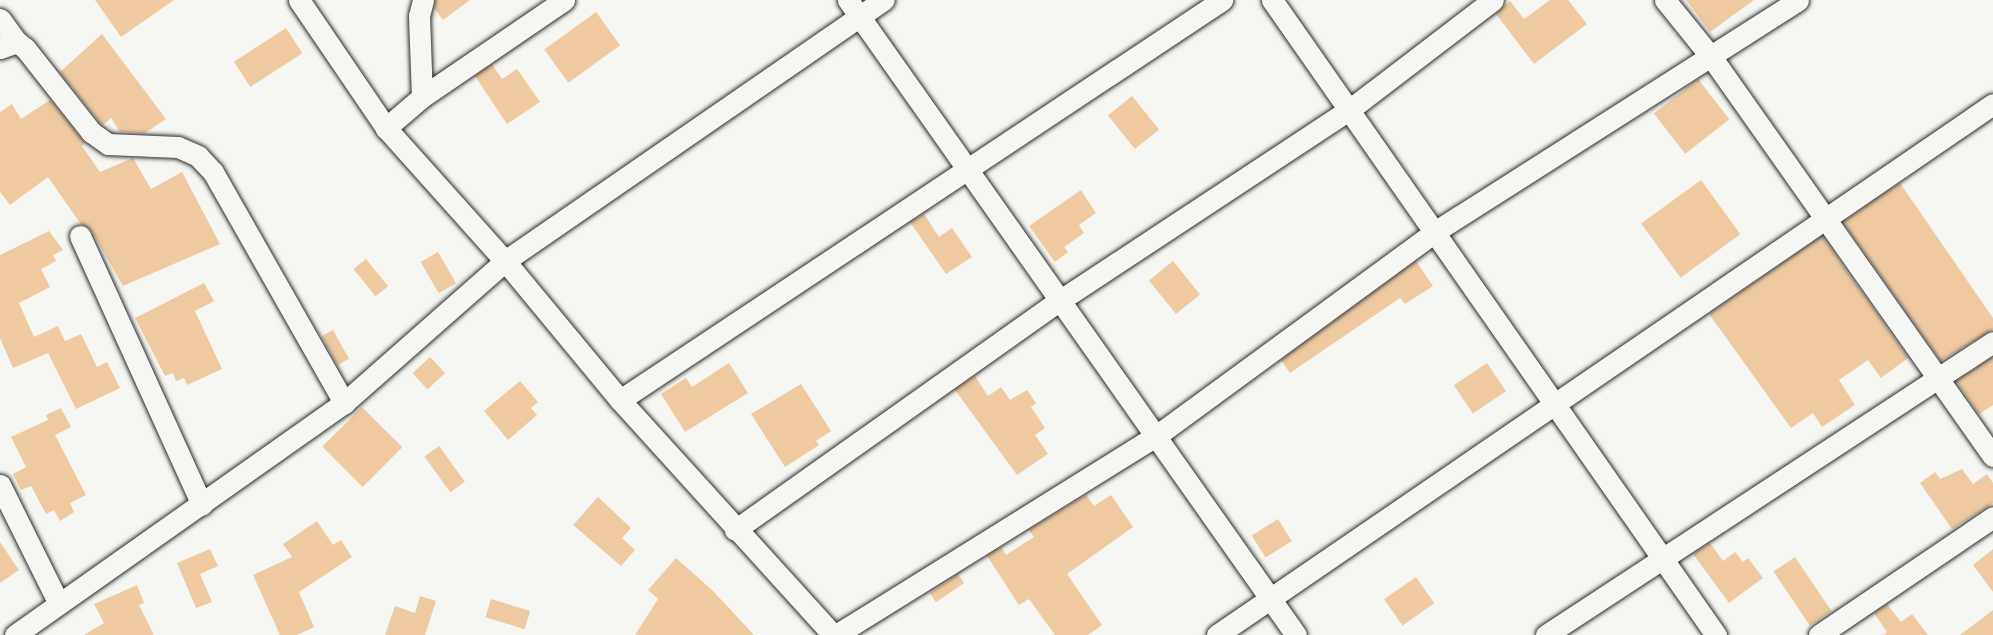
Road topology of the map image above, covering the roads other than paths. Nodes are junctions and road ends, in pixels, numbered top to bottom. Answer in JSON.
{"nodes":[{"id":1,"x":299,"y":0,"type":"edge"},
{"id":2,"x":423,"y":0,"type":"edge"},
{"id":3,"x":564,"y":0,"type":"edge"},
{"id":4,"x":884,"y":0,"type":"edge"},
{"id":5,"x":1221,"y":0,"type":"edge"},
{"id":6,"x":1272,"y":0,"type":"edge"},
{"id":7,"x":1493,"y":0,"type":"edge"},
{"id":8,"x":1665,"y":0,"type":"edge"},
{"id":9,"x":1798,"y":0,"type":"edge"},
{"id":10,"x":854,"y":8,"type":"edge"},
{"id":11,"x":0,"y":20,"type":"edge"},
{"id":12,"x":8,"y":45,"type":"edge"},
{"id":13,"x":1712,"y":58,"type":"junction"},
{"id":14,"x":422,"y":98,"type":"junction"},
{"id":15,"x":1993,"y":104,"type":"edge"},
{"id":16,"x":1349,"y":110,"type":"junction"},
{"id":17,"x":386,"y":128,"type":"junction"},
{"id":18,"x":968,"y":169,"type":"junction"},
{"id":19,"x":1826,"y":219,"type":"junction"},
{"id":20,"x":1436,"y":231,"type":"junction"},
{"id":21,"x":80,"y":236,"type":"dead end"},
{"id":22,"x":506,"y":261,"type":"junction"},
{"id":23,"x":1059,"y":301,"type":"junction"},
{"id":24,"x":1993,"y":342,"type":"edge"},
{"id":25,"x":1938,"y":378,"type":"junction"},
{"id":26,"x":620,"y":400,"type":"junction"},
{"id":27,"x":344,"y":403,"type":"junction"},
{"id":28,"x":1554,"y":404,"type":"junction"},
{"id":29,"x":1156,"y":436,"type":"junction"},
{"id":30,"x":1993,"y":456,"type":"edge"},
{"id":31,"x":0,"y":485,"type":"edge"},
{"id":32,"x":202,"y":505,"type":"junction"},
{"id":33,"x":1993,"y":517,"type":"edge"},
{"id":34,"x":735,"y":530,"type":"junction"},
{"id":35,"x":1663,"y":559,"type":"junction"},
{"id":36,"x":1270,"y":598,"type":"junction"},
{"id":37,"x":58,"y":602,"type":"junction"},
{"id":38,"x":19,"y":634,"type":"edge"},
{"id":39,"x":835,"y":635,"type":"edge"},
{"id":40,"x":1217,"y":635,"type":"edge"},
{"id":41,"x":1296,"y":635,"type":"edge"},
{"id":42,"x":1546,"y":635,"type":"edge"},
{"id":43,"x":1716,"y":635,"type":"edge"},
{"id":44,"x":1819,"y":635,"type":"edge"}],
"edges":[{"from":1,"to":17,"type":"street"},
{"from":2,"to":14,"type":"street"},
{"from":3,"to":14,"type":"street"},
{"from":4,"to":10,"type":"street"},
{"from":5,"to":18,"type":"street"},
{"from":6,"to":16,"type":"street"},
{"from":7,"to":16,"type":"street"},
{"from":8,"to":13,"type":"street"},
{"from":9,"to":13,"type":"street"},
{"from":10,"to":18,"type":"street"},
{"from":10,"to":22,"type":"street"},
{"from":11,"to":12,"type":"street"},
{"from":12,"to":27,"type":"street"},
{"from":13,"to":19,"type":"street"},
{"from":13,"to":20,"type":"street"},
{"from":14,"to":17,"type":"street"},
{"from":15,"to":19,"type":"street"},
{"from":16,"to":20,"type":"street"},
{"from":16,"to":23,"type":"street"},
{"from":17,"to":22,"type":"street"},
{"from":18,"to":23,"type":"street"},
{"from":18,"to":26,"type":"street"},
{"from":19,"to":25,"type":"street"},
{"from":19,"to":28,"type":"street"},
{"from":20,"to":28,"type":"street"},
{"from":20,"to":29,"type":"street"},
{"from":21,"to":32,"type":"street"},
{"from":22,"to":26,"type":"street"},
{"from":22,"to":27,"type":"street"},
{"from":23,"to":29,"type":"street"},
{"from":23,"to":34,"type":"street"},
{"from":24,"to":25,"type":"street"},
{"from":25,"to":30,"type":"street"},
{"from":25,"to":35,"type":"street"},
{"from":26,"to":34,"type":"street"},
{"from":27,"to":32,"type":"street"},
{"from":28,"to":35,"type":"street"},
{"from":28,"to":36,"type":"street"},
{"from":29,"to":36,"type":"street"},
{"from":29,"to":39,"type":"street"},
{"from":31,"to":37,"type":"street"},
{"from":32,"to":37,"type":"street"},
{"from":33,"to":44,"type":"street"},
{"from":34,"to":39,"type":"street"},
{"from":35,"to":42,"type":"street"},
{"from":35,"to":43,"type":"street"},
{"from":36,"to":40,"type":"street"},
{"from":36,"to":41,"type":"street"},
{"from":37,"to":38,"type":"street"}]}
